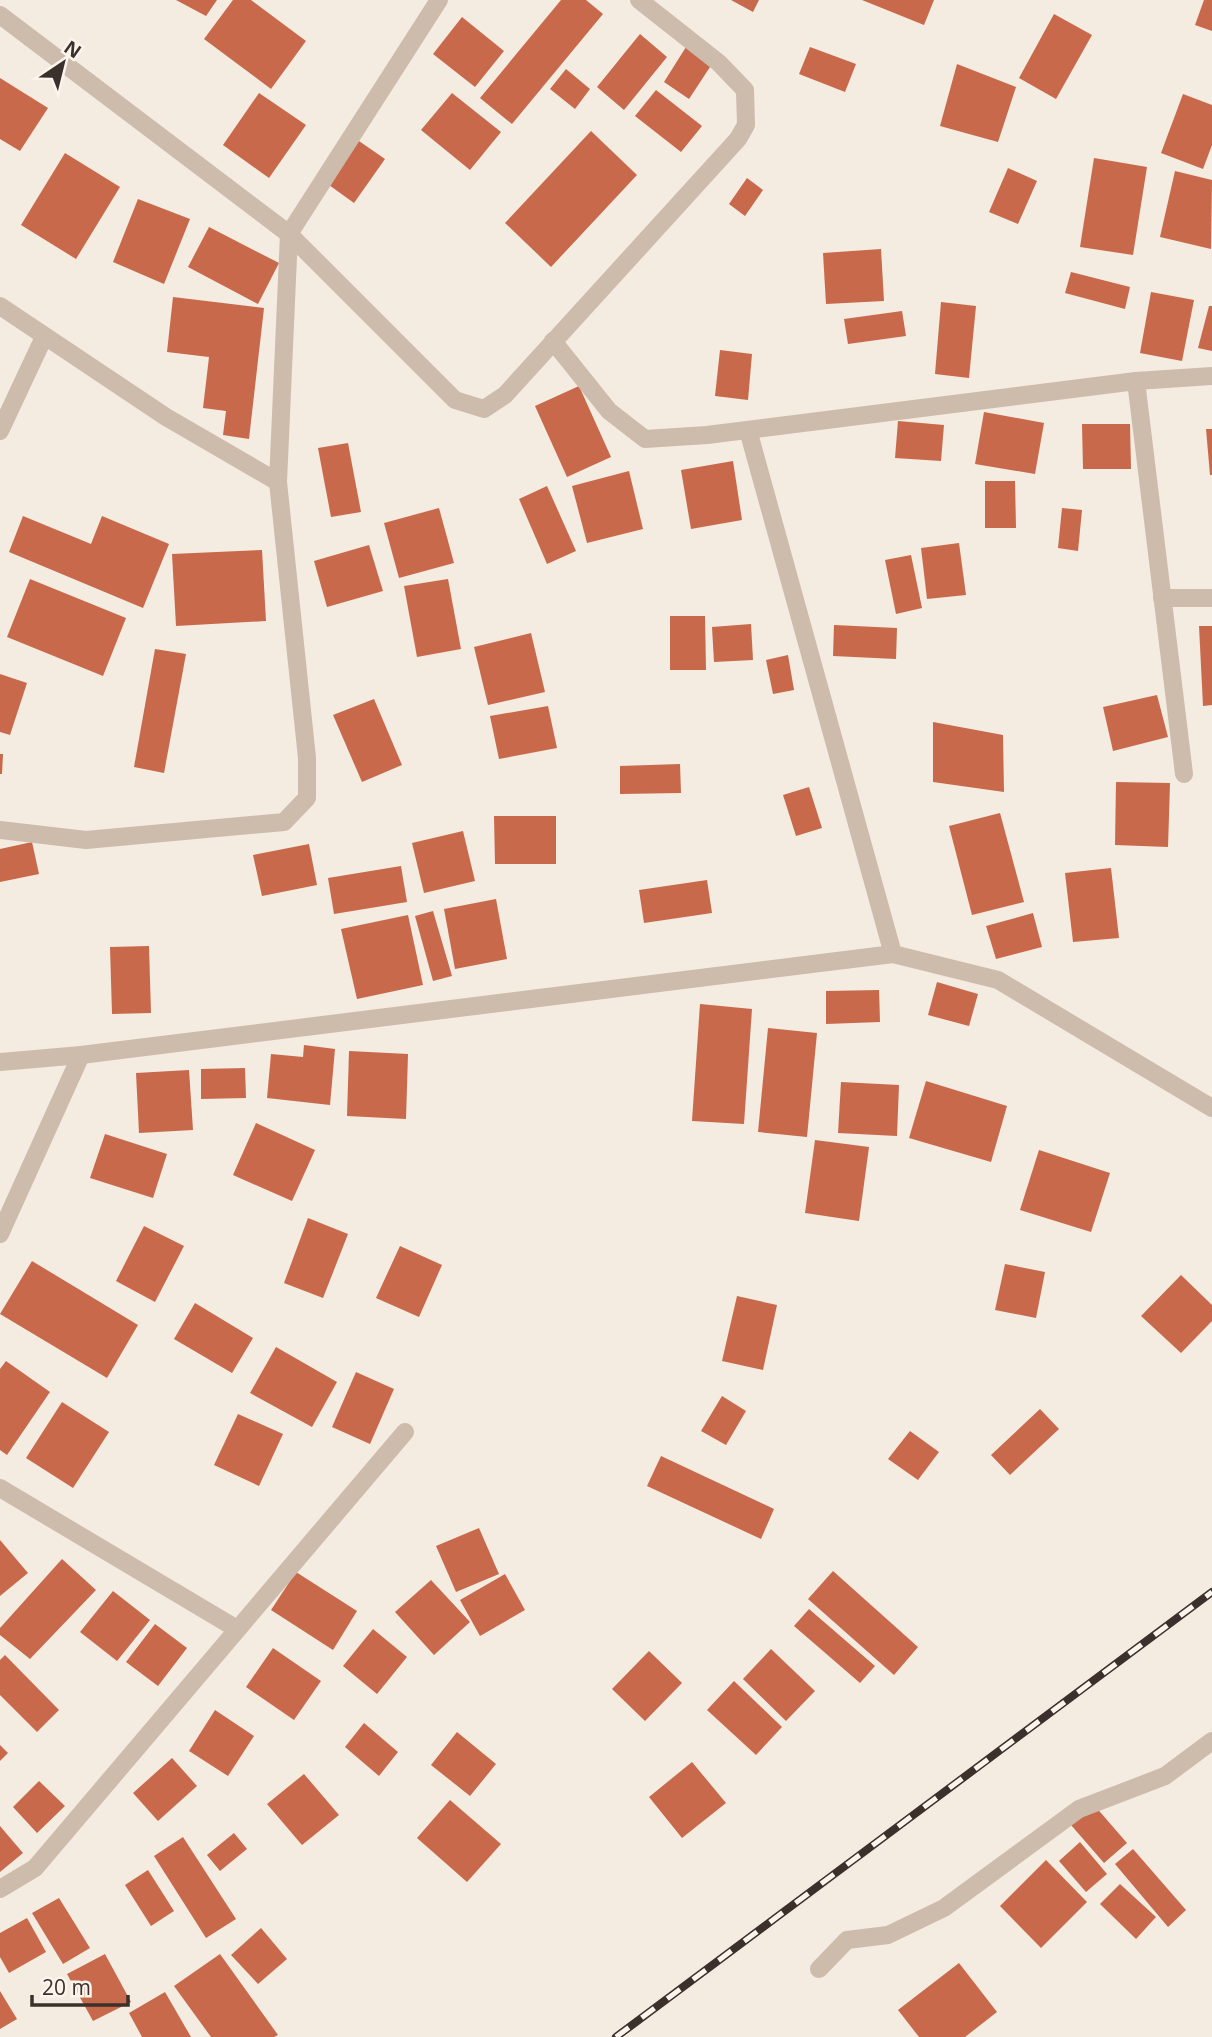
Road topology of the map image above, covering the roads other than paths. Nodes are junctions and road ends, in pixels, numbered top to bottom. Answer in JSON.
{"nodes":[{"id":1,"x":439,"y":0,"type":"edge"},
{"id":2,"x":639,"y":0,"type":"edge"},
{"id":3,"x":0,"y":15,"type":"edge"},
{"id":4,"x":289,"y":234,"type":"junction"},
{"id":5,"x":0,"y":306,"type":"edge"},
{"id":6,"x":44,"y":337,"type":"junction"},
{"id":7,"x":553,"y":341,"type":"junction"},
{"id":8,"x":1212,"y":376,"type":"edge"},
{"id":9,"x":1136,"y":381,"type":"junction"},
{"id":10,"x":748,"y":430,"type":"junction"},
{"id":11,"x":0,"y":431,"type":"edge"},
{"id":12,"x":278,"y":482,"type":"junction"},
{"id":13,"x":1163,"y":598,"type":"junction"},
{"id":14,"x":1212,"y":598,"type":"edge"},
{"id":15,"x":1184,"y":774,"type":"dead end"},
{"id":16,"x":0,"y":830,"type":"edge"},
{"id":17,"x":893,"y":954,"type":"junction"},
{"id":18,"x":81,"y":1055,"type":"junction"},
{"id":19,"x":0,"y":1062,"type":"edge"},
{"id":20,"x":1212,"y":1108,"type":"edge"},
{"id":21,"x":0,"y":1234,"type":"edge"},
{"id":22,"x":405,"y":1432,"type":"dead end"},
{"id":23,"x":0,"y":1488,"type":"edge"},
{"id":24,"x":237,"y":1629,"type":"junction"},
{"id":25,"x":1212,"y":1741,"type":"edge"},
{"id":26,"x":0,"y":1889,"type":"edge"},
{"id":27,"x":819,"y":1969,"type":"dead end"}],
"edges":[{"from":1,"to":4,"type":"street"},
{"from":2,"to":7,"type":"street"},
{"from":3,"to":4,"type":"street"},
{"from":4,"to":7,"type":"street"},
{"from":4,"to":12,"type":"street"},
{"from":5,"to":6,"type":"street"},
{"from":6,"to":11,"type":"street"},
{"from":6,"to":12,"type":"street"},
{"from":7,"to":10,"type":"street"},
{"from":8,"to":9,"type":"street"},
{"from":9,"to":10,"type":"street"},
{"from":9,"to":13,"type":"street"},
{"from":10,"to":17,"type":"street"},
{"from":12,"to":16,"type":"street"},
{"from":13,"to":14,"type":"street"},
{"from":13,"to":15,"type":"street"},
{"from":17,"to":18,"type":"street"},
{"from":17,"to":20,"type":"street"},
{"from":18,"to":19,"type":"street"},
{"from":18,"to":21,"type":"street"},
{"from":22,"to":24,"type":"street"},
{"from":23,"to":24,"type":"street"},
{"from":24,"to":26,"type":"street"},
{"from":25,"to":27,"type":"street"}]}
